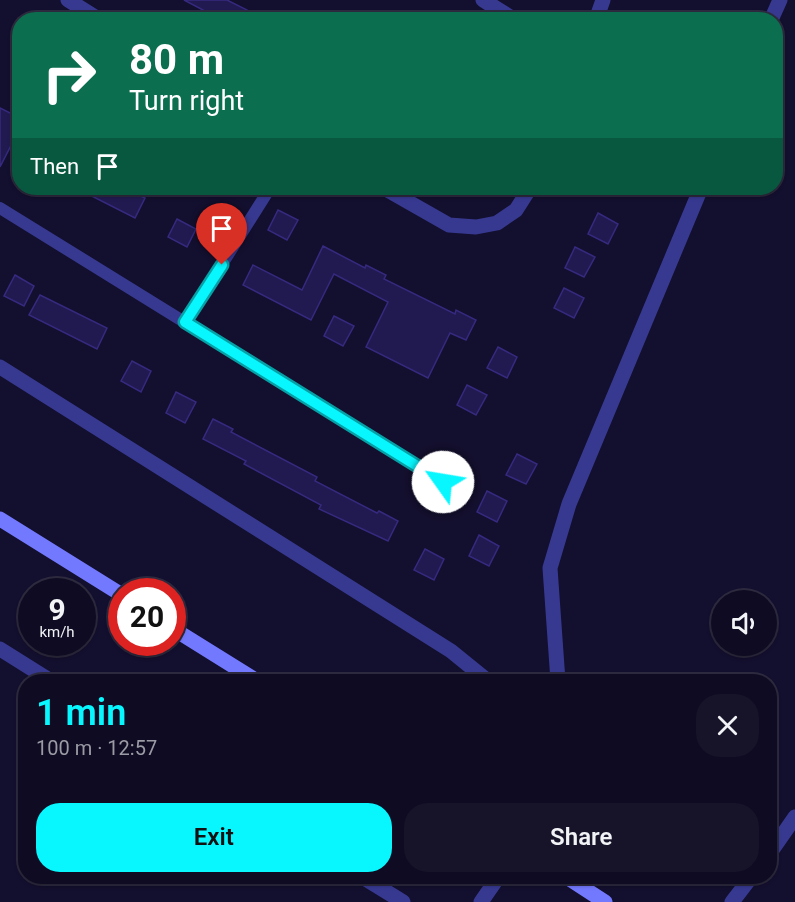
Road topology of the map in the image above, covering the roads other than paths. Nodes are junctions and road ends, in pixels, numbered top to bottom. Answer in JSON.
{"nodes":[{"id":1,"x":68,"y":0,"type":"edge"},
{"id":2,"x":483,"y":0,"type":"edge"},
{"id":3,"x":87,"y":12,"type":"edge"},
{"id":4,"x":502,"y":12,"type":"edge"},
{"id":5,"x":266,"y":195,"type":"edge"},
{"id":6,"x":396,"y":195,"type":"edge"},
{"id":7,"x":526,"y":195,"type":"edge"},
{"id":8,"x":698,"y":195,"type":"edge"},
{"id":9,"x":0,"y":208,"type":"edge"},
{"id":10,"x":185,"y":322,"type":"junction"},
{"id":11,"x":0,"y":367,"type":"edge"},
{"id":12,"x":443,"y":482,"type":"dead end"},
{"id":13,"x":0,"y":519,"type":"edge"},
{"id":14,"x":108,"y":586,"type":"edge"},
{"id":15,"x":186,"y":637,"type":"edge"},
{"id":16,"x":0,"y":649,"type":"edge"},
{"id":17,"x":40,"y":674,"type":"edge"},
{"id":18,"x":246,"y":674,"type":"edge"},
{"id":19,"x":479,"y":674,"type":"edge"},
{"id":20,"x":558,"y":674,"type":"edge"},
{"id":21,"x":795,"y":817,"type":"edge"},
{"id":22,"x":777,"y":843,"type":"edge"},
{"id":23,"x":374,"y":884,"type":"edge"},
{"id":24,"x":493,"y":884,"type":"edge"},
{"id":25,"x":577,"y":884,"type":"edge"},
{"id":26,"x":746,"y":884,"type":"edge"},
{"id":27,"x":403,"y":902,"type":"edge"},
{"id":28,"x":481,"y":902,"type":"edge"},
{"id":29,"x":605,"y":902,"type":"edge"},
{"id":30,"x":732,"y":902,"type":"edge"}],
"edges":[{"from":1,"to":3,"type":"street"},
{"from":2,"to":4,"type":"street"},
{"from":5,"to":10,"type":"lane"},
{"from":6,"to":7,"type":"street"},
{"from":8,"to":20,"type":"street"},
{"from":9,"to":10,"type":"lane"},
{"from":10,"to":12,"type":"lane"},
{"from":11,"to":19,"type":"street"},
{"from":13,"to":14,"type":"main road"},
{"from":15,"to":18,"type":"main road"},
{"from":16,"to":17,"type":"street"},
{"from":21,"to":22,"type":"street"},
{"from":23,"to":27,"type":"street"},
{"from":24,"to":28,"type":"street"},
{"from":25,"to":29,"type":"main road"},
{"from":26,"to":30,"type":"street"}]}
